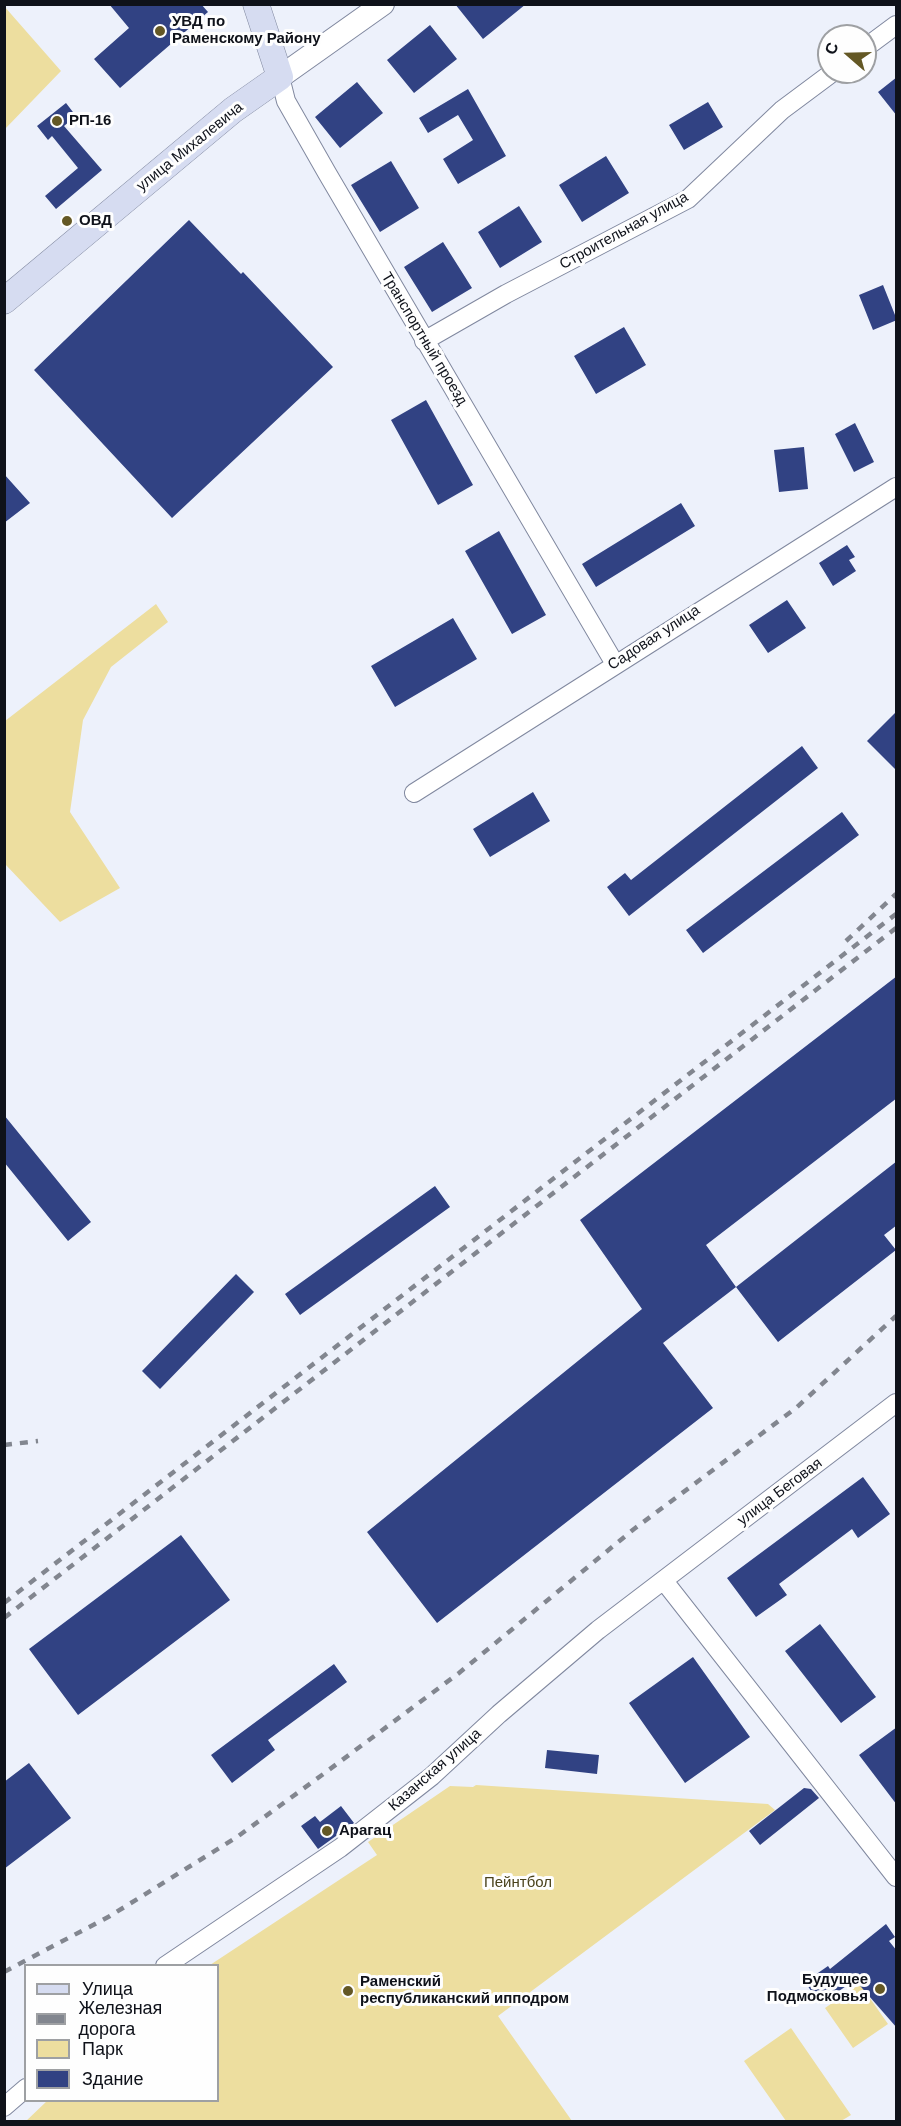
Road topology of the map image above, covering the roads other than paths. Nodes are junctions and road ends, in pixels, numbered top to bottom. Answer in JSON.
{"nodes":[{"id":1,"x":256,"y":4,"type":"edge"},
{"id":2,"x":383,"y":4,"type":"edge"},
{"id":3,"x":897,"y":25,"type":"edge"},
{"id":4,"x":877,"y":39,"type":"edge"},
{"id":5,"x":280,"y":77,"type":"junction"},
{"id":6,"x":817,"y":84,"type":"edge"},
{"id":7,"x":4,"y":301,"type":"edge"},
{"id":8,"x":424,"y":341,"type":"junction"},
{"id":9,"x":897,"y":487,"type":"edge"},
{"id":10,"x":615,"y":664,"type":"junction"},
{"id":11,"x":414,"y":793,"type":"dead end"},
{"id":12,"x":897,"y":1403,"type":"edge"},
{"id":13,"x":664,"y":1581,"type":"junction"},
{"id":14,"x":897,"y":1877,"type":"edge"},
{"id":15,"x":166,"y":1964,"type":"edge"},
{"id":16,"x":24,"y":2090,"type":"edge"},
{"id":17,"x":4,"y":2107,"type":"edge"}],
"edges":[{"from":1,"to":5,"type":"main road","name":"Транспортный проезд"},
{"from":2,"to":5,"type":"street","name":"улица Михалевича"},
{"from":3,"to":4,"type":"street"},
{"from":5,"to":7,"type":"main road","name":"улица Михалевича"},
{"from":5,"to":8,"type":"street","name":"Транспортный проезд"},
{"from":6,"to":8,"type":"street","name":"Строительная улица"},
{"from":8,"to":10,"type":"street","name":"Транспортный проезд"},
{"from":9,"to":10,"type":"street","name":"Садовая улица"},
{"from":10,"to":11,"type":"street","name":"Садовая улица"},
{"from":12,"to":13,"type":"street","name":"улица Беговая"},
{"from":13,"to":14,"type":"street"},
{"from":13,"to":15,"type":"street","name":"Казанская улица"},
{"from":16,"to":17,"type":"street"}]}
